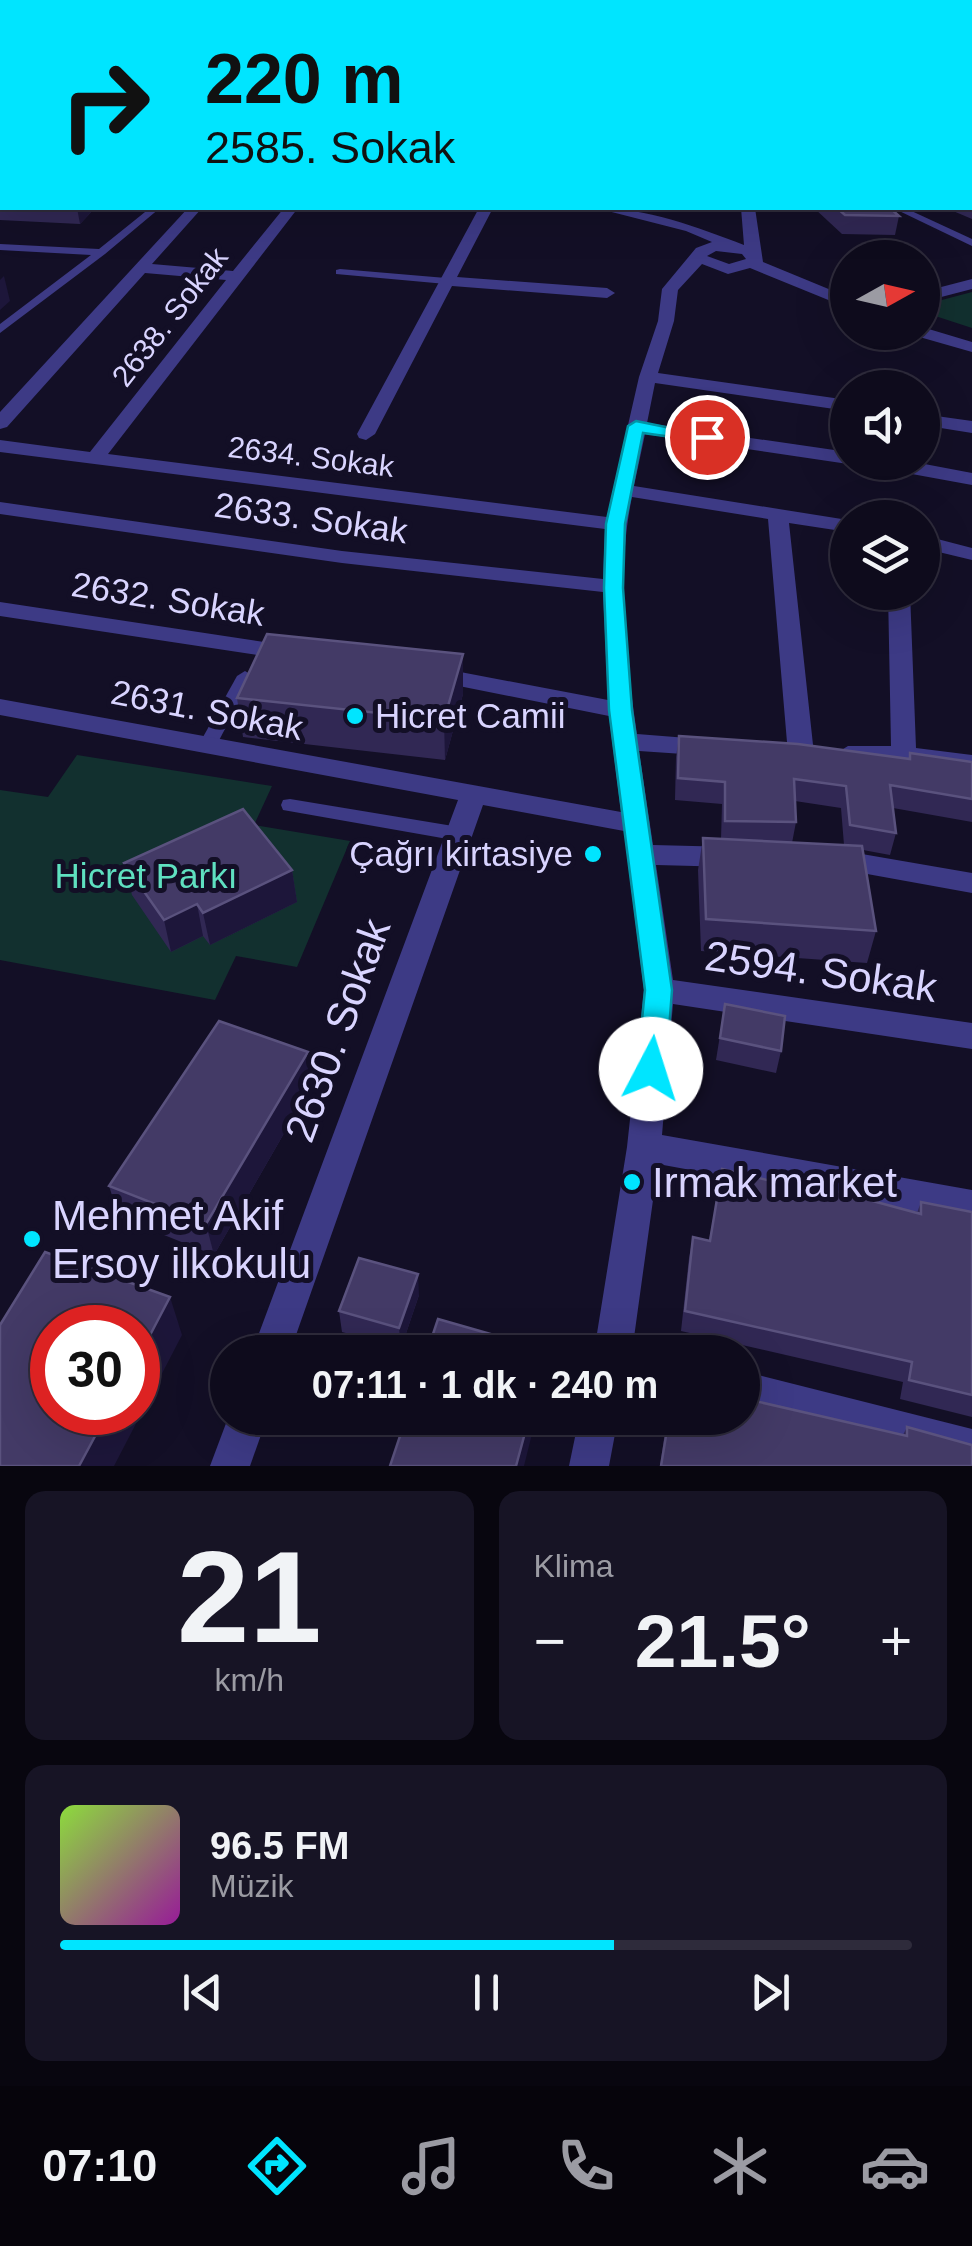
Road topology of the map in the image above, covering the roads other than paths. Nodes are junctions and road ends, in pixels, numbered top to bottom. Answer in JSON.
{"nodes":[{"id":1,"x":153,"y":210,"type":"edge"},
{"id":2,"x":193,"y":210,"type":"edge"},
{"id":3,"x":288,"y":210,"type":"edge"},
{"id":4,"x":485,"y":210,"type":"edge"},
{"id":5,"x":613,"y":210,"type":"edge"},
{"id":6,"x":748,"y":210,"type":"edge"},
{"id":7,"x":902,"y":210,"type":"edge"},
{"id":8,"x":666,"y":221,"type":"junction"},
{"id":9,"x":972,"y":243,"type":"edge"},
{"id":10,"x":0,"y":247,"type":"edge"},
{"id":11,"x":734,"y":247,"type":"junction"},
{"id":12,"x":101,"y":252,"type":"junction"},
{"id":13,"x":699,"y":256,"type":"junction"},
{"id":14,"x":748,"y":262,"type":"junction"},
{"id":15,"x":142,"y":268,"type":"junction"},
{"id":16,"x":340,"y":272,"type":"dead end"},
{"id":17,"x":237,"y":276,"type":"junction"},
{"id":18,"x":446,"y":281,"type":"junction"},
{"id":19,"x":972,"y":284,"type":"edge"},
{"id":20,"x":608,"y":293,"type":"dead end"},
{"id":21,"x":940,"y":293,"type":"edge"},
{"id":22,"x":830,"y":296,"type":"edge"},
{"id":23,"x":666,"y":320,"type":"junction"},
{"id":24,"x":0,"y":330,"type":"edge"},
{"id":25,"x":940,"y":337,"type":"edge"},
{"id":26,"x":972,"y":347,"type":"edge"},
{"id":27,"x":648,"y":377,"type":"junction"},
{"id":28,"x":830,"y":403,"type":"edge"},
{"id":29,"x":0,"y":422,"type":"edge"},
{"id":30,"x":940,"y":422,"type":"edge"},
{"id":31,"x":636,"y":426,"type":"junction"},
{"id":32,"x":972,"y":427,"type":"edge"},
{"id":33,"x":366,"y":434,"type":"dead end"},
{"id":34,"x":0,"y":446,"type":"edge"},
{"id":35,"x":830,"y":455,"type":"edge"},
{"id":36,"x":93,"y":460,"type":"junction"},
{"id":37,"x":940,"y":473,"type":"edge"},
{"id":38,"x":972,"y":479,"type":"edge"},
{"id":39,"x":622,"y":490,"type":"junction"},
{"id":40,"x":0,"y":508,"type":"edge"},
{"id":41,"x":778,"y":515,"type":"junction"},
{"id":42,"x":830,"y":523,"type":"edge"},
{"id":43,"x":616,"y":524,"type":"junction"},
{"id":44,"x":940,"y":546,"type":"edge"},
{"id":45,"x":972,"y":554,"type":"edge"},
{"id":46,"x":614,"y":588,"type":"junction"},
{"id":47,"x":0,"y":609,"type":"edge"},
{"id":48,"x":900,"y":610,"type":"edge"},
{"id":49,"x":315,"y":656,"type":"edge"},
{"id":50,"x":410,"y":670,"type":"edge"},
{"id":51,"x":245,"y":676,"type":"edge"},
{"id":52,"x":0,"y":708,"type":"edge"},
{"id":53,"x":620,"y":710,"type":"junction"},
{"id":54,"x":625,"y":742,"type":"junction"},
{"id":55,"x":208,"y":746,"type":"junction"},
{"id":56,"x":742,"y":750,"type":"edge"},
{"id":57,"x":904,"y":755,"type":"junction"},
{"id":58,"x":972,"y":764,"type":"edge"},
{"id":59,"x":472,"y":795,"type":"junction"},
{"id":60,"x":290,"y":805,"type":"dead end"},
{"id":61,"x":638,"y":824,"type":"junction"},
{"id":62,"x":459,"y":834,"type":"junction"},
{"id":63,"x":642,"y":855,"type":"junction"},
{"id":64,"x":756,"y":857,"type":"edge"},
{"id":65,"x":813,"y":858,"type":"edge"},
{"id":66,"x":972,"y":883,"type":"edge"},
{"id":67,"x":658,"y":990,"type":"junction"},
{"id":68,"x":972,"y":1036,"type":"edge"},
{"id":69,"x":644,"y":1147,"type":"junction"},
{"id":70,"x":972,"y":1206,"type":"edge"},
{"id":71,"x":277,"y":1335,"type":"edge"},
{"id":72,"x":615,"y":1335,"type":"edge"},
{"id":73,"x":760,"y":1395,"type":"edge"},
{"id":74,"x":242,"y":1435,"type":"edge"},
{"id":75,"x":595,"y":1435,"type":"edge"},
{"id":76,"x":972,"y":1449,"type":"edge"},
{"id":77,"x":230,"y":1466,"type":"edge"},
{"id":78,"x":589,"y":1466,"type":"edge"}],
"edges":[{"from":1,"to":12,"type":"lane"},
{"from":2,"to":15,"type":"street"},
{"from":3,"to":17,"type":"street","name":"2638. Sokak"},
{"from":4,"to":18,"type":"street"},
{"from":5,"to":8,"type":"street"},
{"from":6,"to":14,"type":"street"},
{"from":7,"to":9,"type":"lane"},
{"from":8,"to":11,"type":"street"},
{"from":8,"to":13,"type":"street"},
{"from":10,"to":12,"type":"lane"},
{"from":11,"to":13,"type":"street"},
{"from":11,"to":14,"type":"street"},
{"from":12,"to":24,"type":"lane"},
{"from":13,"to":14,"type":"street"},
{"from":13,"to":23,"type":"street"},
{"from":14,"to":22,"type":"street"},
{"from":14,"to":23,"type":"street"},
{"from":15,"to":17,"type":"street"},
{"from":15,"to":29,"type":"street"},
{"from":16,"to":18,"type":"lane"},
{"from":17,"to":36,"type":"street","name":"2638. Sokak"},
{"from":18,"to":20,"type":"street"},
{"from":18,"to":33,"type":"street"},
{"from":19,"to":21,"type":"street"},
{"from":23,"to":27,"type":"street"},
{"from":25,"to":26,"type":"street"},
{"from":27,"to":28,"type":"street"},
{"from":27,"to":31,"type":"street"},
{"from":30,"to":32,"type":"street"},
{"from":31,"to":35,"type":"street"},
{"from":31,"to":39,"type":"street"},
{"from":34,"to":36,"type":"street","name":"2634. Sokak"},
{"from":36,"to":43,"type":"street","name":"2634. Sokak"},
{"from":37,"to":38,"type":"street"},
{"from":39,"to":41,"type":"street"},
{"from":39,"to":43,"type":"street"},
{"from":40,"to":46,"type":"street","name":"2633. Sokak"},
{"from":41,"to":42,"type":"street"},
{"from":41,"to":57,"type":"street"},
{"from":43,"to":46,"type":"street"},
{"from":44,"to":45,"type":"street"},
{"from":46,"to":53,"type":"street"},
{"from":47,"to":49,"type":"street","name":"2632. Sokak"},
{"from":48,"to":57,"type":"street"},
{"from":50,"to":53,"type":"street"},
{"from":51,"to":55,"type":"lane"},
{"from":52,"to":55,"type":"street","name":"2631. Sokak"},
{"from":53,"to":54,"type":"street"},
{"from":54,"to":56,"type":"street"},
{"from":54,"to":61,"type":"street"},
{"from":55,"to":59,"type":"street","name":"2631. Sokak"},
{"from":57,"to":58,"type":"street"},
{"from":59,"to":61,"type":"street","name":"2631. Sokak"},
{"from":59,"to":62,"type":"street","name":"2630. Sokak"},
{"from":60,"to":62,"type":"lane"},
{"from":61,"to":63,"type":"street"},
{"from":62,"to":71,"type":"street","name":"2630. Sokak"},
{"from":63,"to":64,"type":"street"},
{"from":63,"to":67,"type":"street"},
{"from":65,"to":66,"type":"street"},
{"from":67,"to":68,"type":"street","name":"2594. Sokak"},
{"from":67,"to":69,"type":"street"},
{"from":69,"to":70,"type":"street"},
{"from":69,"to":72,"type":"street"},
{"from":73,"to":76,"type":"street"},
{"from":74,"to":77,"type":"street"},
{"from":75,"to":78,"type":"street"}]}
